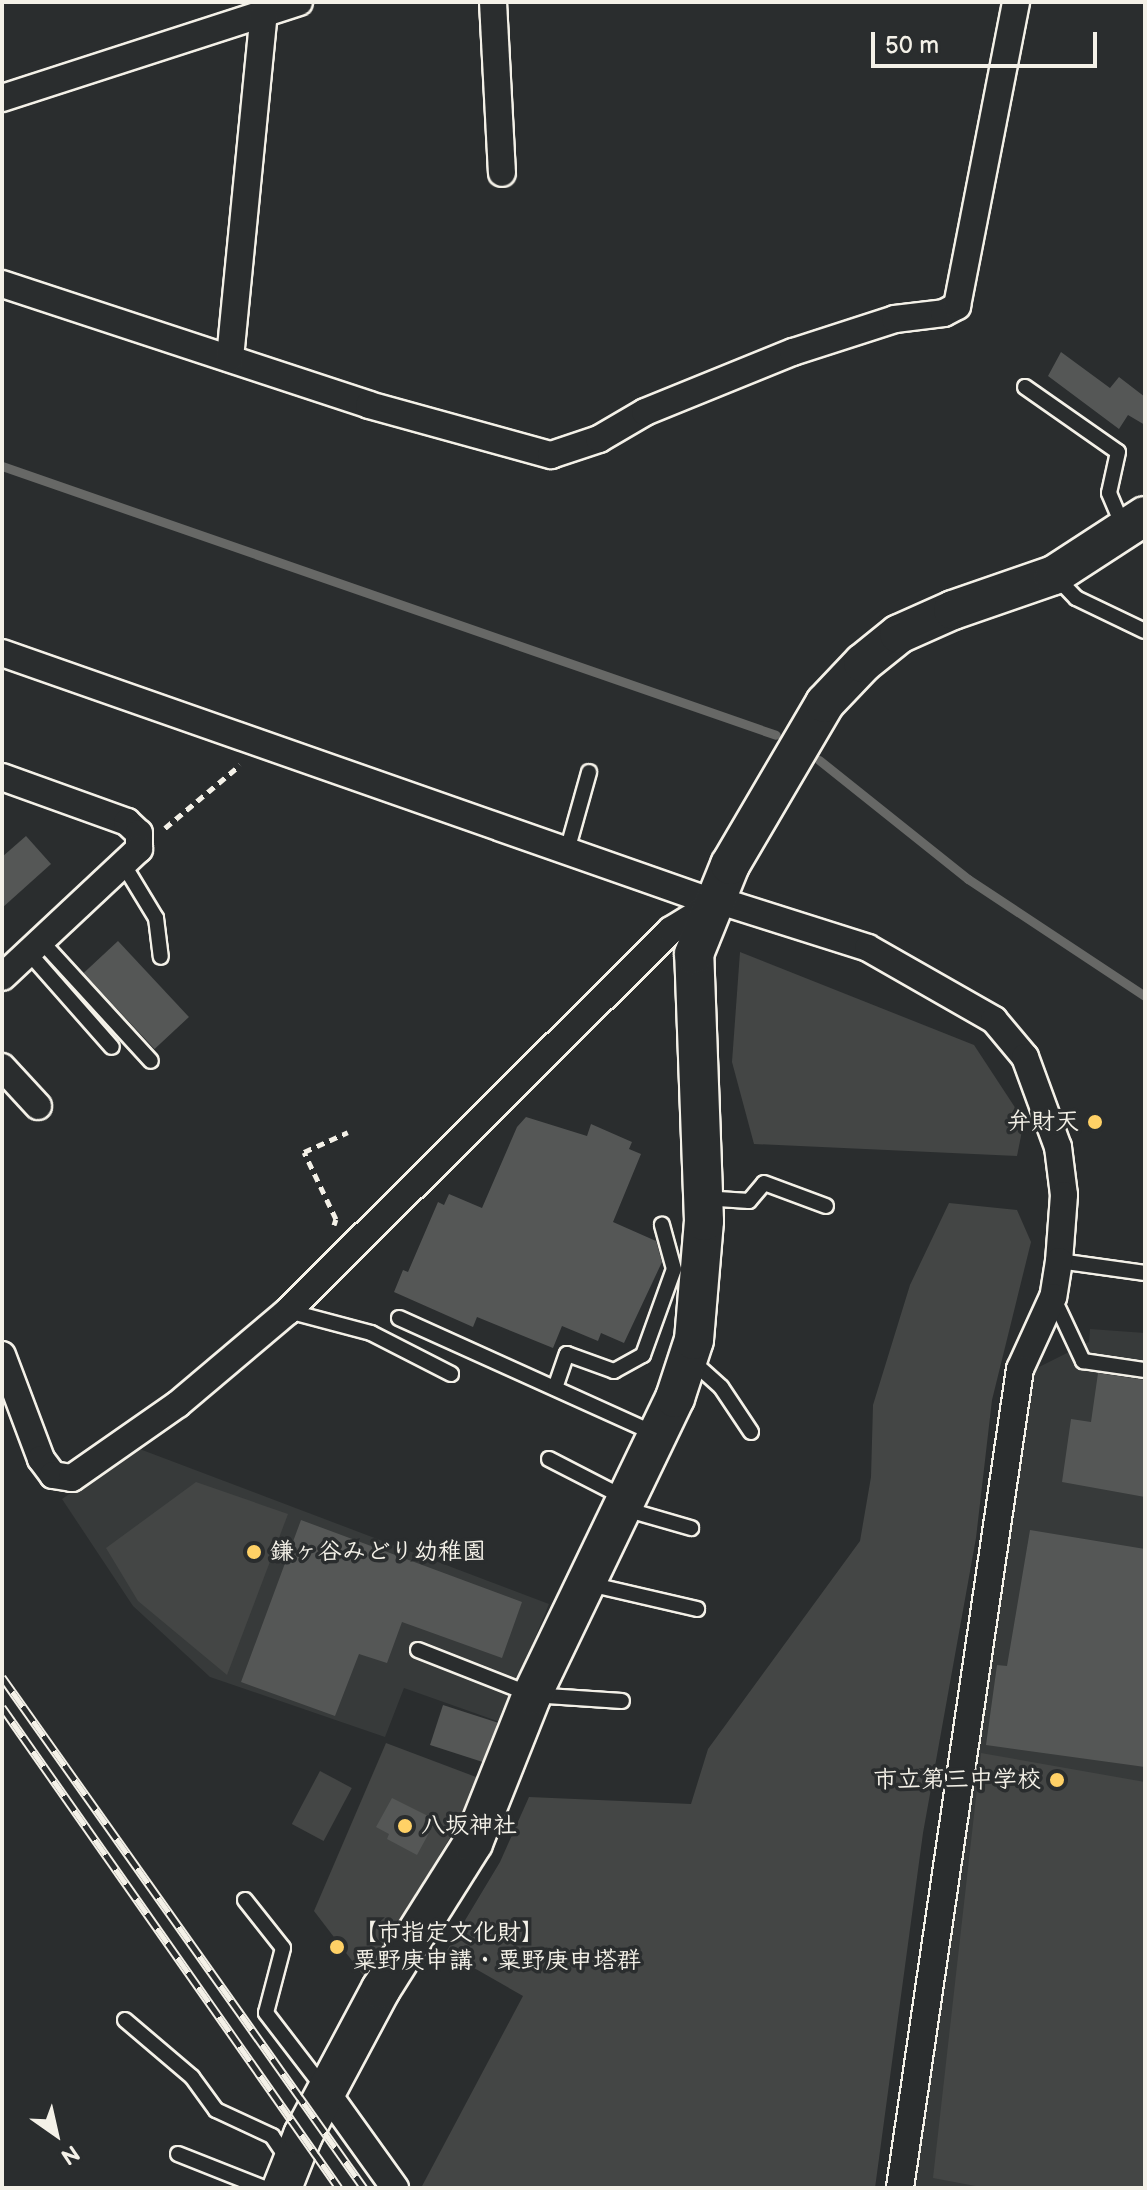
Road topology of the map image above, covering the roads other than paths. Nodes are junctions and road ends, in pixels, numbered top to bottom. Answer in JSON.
{"nodes":[{"id":1,"x":299,"y":2,"type":"edge"},
{"id":2,"x":493,"y":2,"type":"edge"},
{"id":3,"x":1016,"y":2,"type":"edge"},
{"id":4,"x":264,"y":14,"type":"junction"},
{"id":5,"x":2,"y":98,"type":"edge"},
{"id":6,"x":502,"y":173,"type":"dead end"},
{"id":7,"x":2,"y":284,"type":"edge"},
{"id":8,"x":230,"y":358,"type":"junction"},
{"id":9,"x":1025,"y":387,"type":"dead end"},
{"id":10,"x":1135,"y":522,"type":"edge"},
{"id":11,"x":1054,"y":575,"type":"junction"},
{"id":12,"x":1145,"y":631,"type":"edge"},
{"id":13,"x":2,"y":653,"type":"edge"},
{"id":14,"x":589,"y":772,"type":"dead end"},
{"id":15,"x":2,"y":777,"type":"edge"},
{"id":16,"x":567,"y":851,"type":"junction"},
{"id":17,"x":132,"y":858,"type":"junction"},
{"id":18,"x":716,"y":901,"type":"junction"},
{"id":19,"x":35,"y":948,"type":"junction"},
{"id":20,"x":161,"y":957,"type":"dead end"},
{"id":21,"x":2,"y":977,"type":"edge"},
{"id":22,"x":112,"y":1047,"type":"dead end"},
{"id":23,"x":151,"y":1061,"type":"dead end"},
{"id":24,"x":2,"y":1067,"type":"edge"},
{"id":25,"x":38,"y":1106,"type":"dead end"},
{"id":26,"x":703,"y":1198,"type":"junction"},
{"id":27,"x":826,"y":1206,"type":"dead end"},
{"id":28,"x":662,"y":1225,"type":"dead end"},
{"id":29,"x":1059,"y":1261,"type":"junction"},
{"id":30,"x":1145,"y":1273,"type":"edge"},
{"id":31,"x":1053,"y":1297,"type":"junction"},
{"id":32,"x":288,"y":1311,"type":"junction"},
{"id":33,"x":399,"y":1318,"type":"dead end"},
{"id":34,"x":2,"y":1355,"type":"edge"},
{"id":35,"x":688,"y":1357,"type":"junction"},
{"id":36,"x":1145,"y":1370,"type":"edge"},
{"id":37,"x":451,"y":1374,"type":"dead end"},
{"id":38,"x":555,"y":1388,"type":"junction"},
{"id":39,"x":751,"y":1432,"type":"dead end"},
{"id":40,"x":657,"y":1434,"type":"junction"},
{"id":41,"x":549,"y":1459,"type":"dead end"},
{"id":42,"x":623,"y":1503,"type":"junction"},
{"id":43,"x":691,"y":1528,"type":"dead end"},
{"id":44,"x":585,"y":1583,"type":"junction"},
{"id":45,"x":697,"y":1609,"type":"dead end"},
{"id":46,"x":418,"y":1650,"type":"dead end"},
{"id":47,"x":532,"y":1695,"type":"junction"},
{"id":48,"x":622,"y":1701,"type":"dead end"},
{"id":49,"x":245,"y":1900,"type":"dead end"},
{"id":50,"x":125,"y":2020,"type":"dead end"},
{"id":51,"x":327,"y":2093,"type":"junction"},
{"id":52,"x":178,"y":2154,"type":"dead end"},
{"id":53,"x":279,"y":2180,"type":"edge"},
{"id":54,"x":395,"y":2188,"type":"edge"},
{"id":55,"x":900,"y":2188,"type":"edge"}],
"edges":[{"from":1,"to":4,"type":"street"},
{"from":2,"to":6,"type":"street"},
{"from":3,"to":8,"type":"street"},
{"from":4,"to":5,"type":"street"},
{"from":4,"to":8,"type":"street"},
{"from":7,"to":8,"type":"street"},
{"from":9,"to":10,"type":"lane"},
{"from":10,"to":11,"type":"street"},
{"from":11,"to":12,"type":"lane"},
{"from":11,"to":18,"type":"street"},
{"from":13,"to":16,"type":"street"},
{"from":14,"to":16,"type":"lane"},
{"from":15,"to":17,"type":"street"},
{"from":16,"to":18,"type":"street"},
{"from":17,"to":19,"type":"street"},
{"from":17,"to":20,"type":"lane"},
{"from":18,"to":26,"type":"street"},
{"from":18,"to":29,"type":"street"},
{"from":18,"to":32,"type":"street"},
{"from":19,"to":21,"type":"street"},
{"from":19,"to":22,"type":"lane"},
{"from":19,"to":23,"type":"lane"},
{"from":24,"to":25,"type":"street"},
{"from":26,"to":27,"type":"lane"},
{"from":26,"to":35,"type":"street"},
{"from":28,"to":38,"type":"lane"},
{"from":29,"to":30,"type":"lane"},
{"from":29,"to":31,"type":"street"},
{"from":31,"to":36,"type":"lane"},
{"from":31,"to":55,"type":"street"},
{"from":32,"to":34,"type":"street"},
{"from":32,"to":37,"type":"lane"},
{"from":33,"to":38,"type":"lane"},
{"from":35,"to":39,"type":"lane"},
{"from":35,"to":40,"type":"street"},
{"from":38,"to":40,"type":"lane"},
{"from":40,"to":42,"type":"street"},
{"from":41,"to":42,"type":"lane"},
{"from":42,"to":43,"type":"lane"},
{"from":42,"to":44,"type":"street"},
{"from":44,"to":45,"type":"lane"},
{"from":44,"to":47,"type":"street"},
{"from":46,"to":47,"type":"lane"},
{"from":47,"to":48,"type":"lane"},
{"from":47,"to":51,"type":"street"},
{"from":49,"to":51,"type":"lane"},
{"from":50,"to":53,"type":"lane"},
{"from":51,"to":53,"type":"street"},
{"from":51,"to":54,"type":"street"},
{"from":52,"to":53,"type":"lane"}]}
